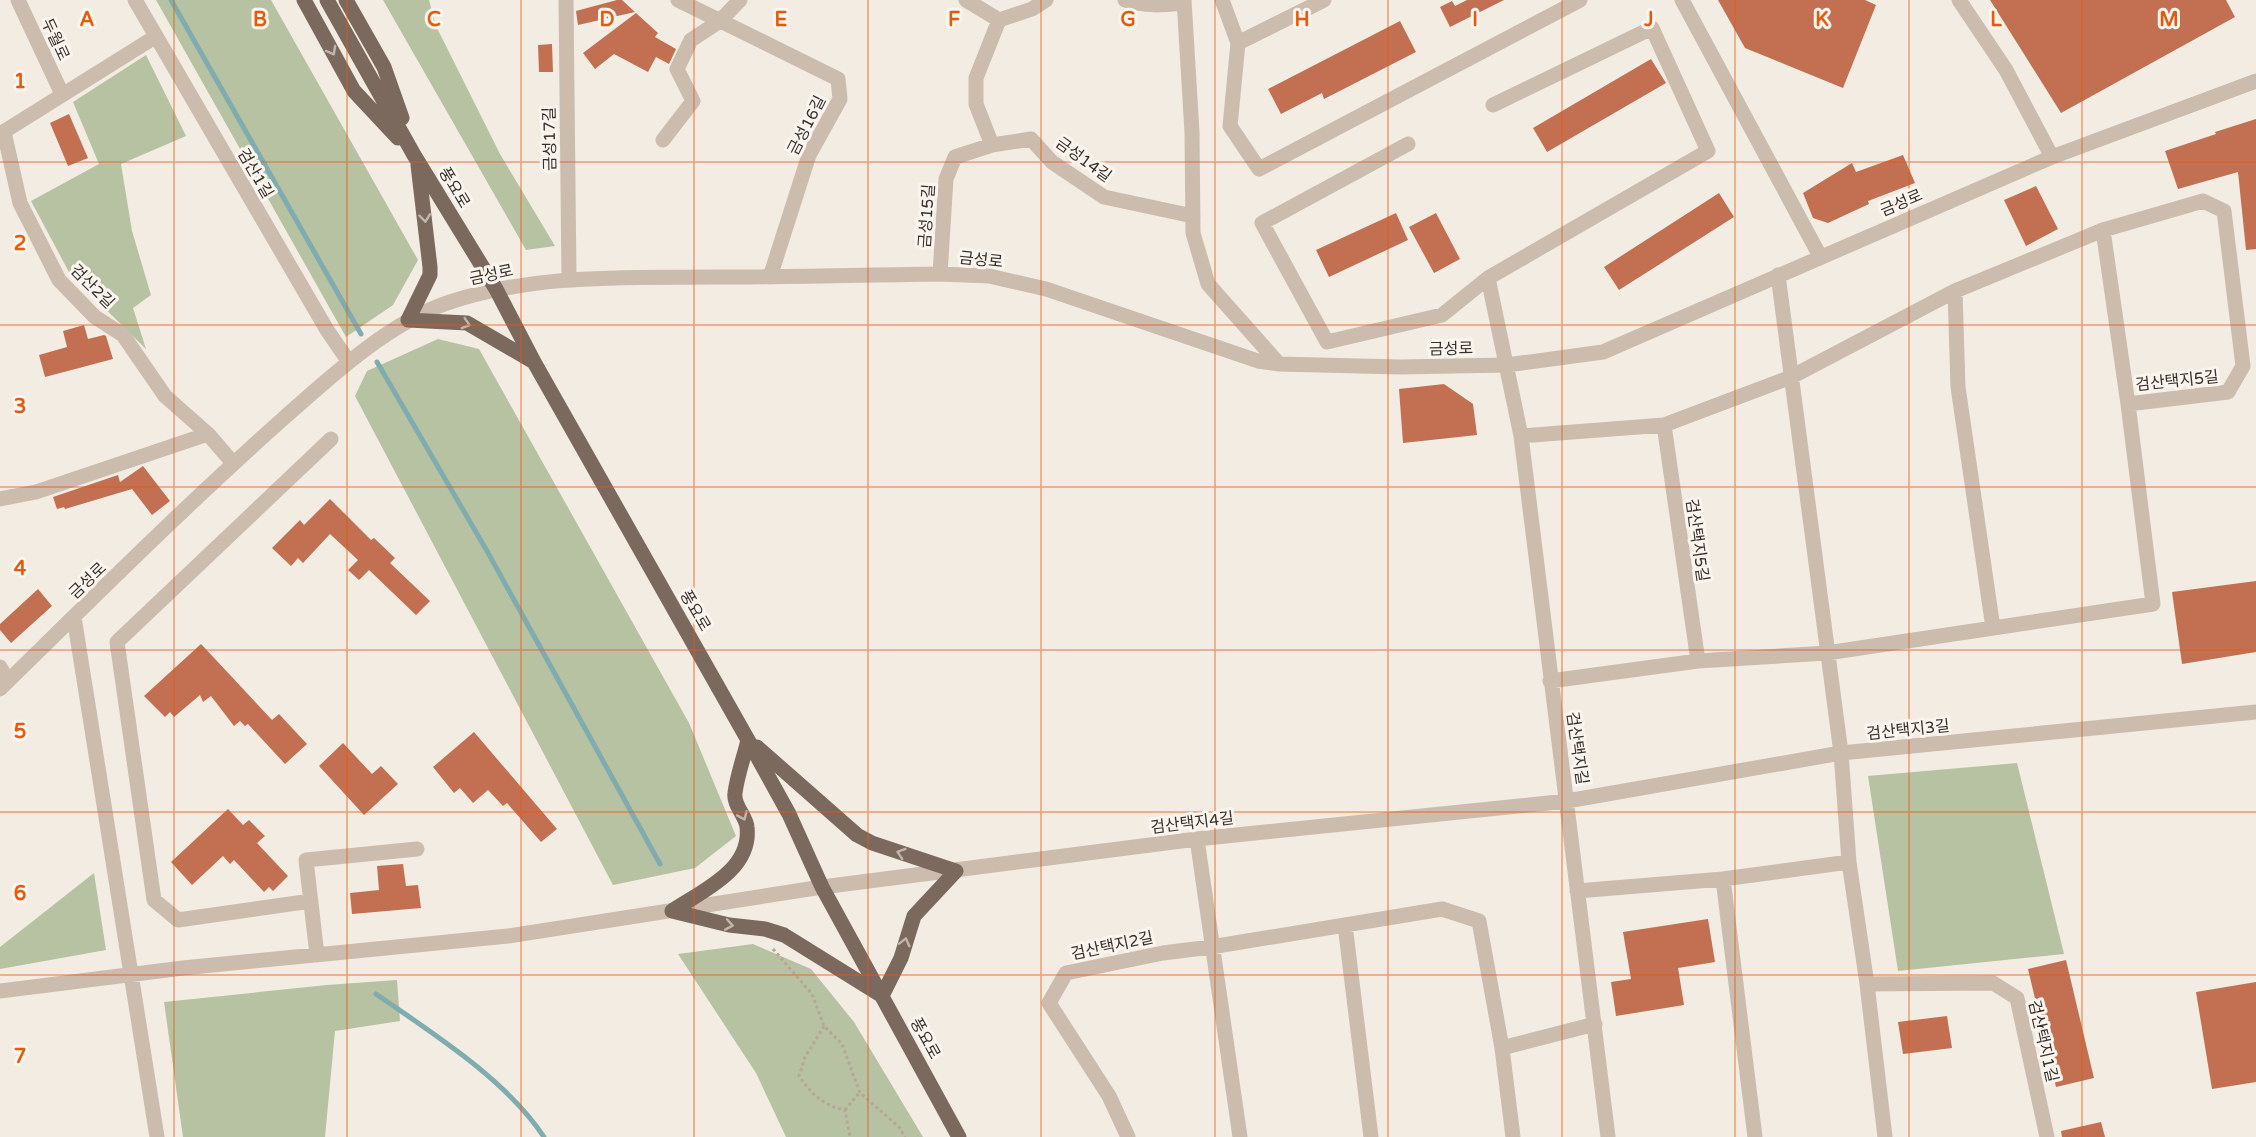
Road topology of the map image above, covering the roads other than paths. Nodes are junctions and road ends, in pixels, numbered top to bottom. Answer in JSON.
{"nodes":[{"id":1,"x":18,"y":0,"type":"edge"},
{"id":2,"x":135,"y":0,"type":"edge"},
{"id":3,"x":304,"y":0,"type":"edge"},
{"id":4,"x":327,"y":0,"type":"edge"},
{"id":5,"x":346,"y":0,"type":"edge"},
{"id":6,"x":566,"y":0,"type":"edge"},
{"id":7,"x":678,"y":0,"type":"edge"},
{"id":8,"x":740,"y":0,"type":"edge"},
{"id":9,"x":966,"y":0,"type":"edge"},
{"id":10,"x":1046,"y":0,"type":"edge"},
{"id":11,"x":1125,"y":0,"type":"edge"},
{"id":12,"x":1222,"y":0,"type":"edge"},
{"id":13,"x":1324,"y":0,"type":"edge"},
{"id":14,"x":1580,"y":0,"type":"edge"},
{"id":15,"x":1682,"y":0,"type":"edge"},
{"id":16,"x":1959,"y":0,"type":"edge"},
{"id":17,"x":1184,"y":2,"type":"edge"},
{"id":18,"x":999,"y":20,"type":"junction"},
{"id":19,"x":720,"y":21,"type":"junction"},
{"id":20,"x":155,"y":37,"type":"junction"},
{"id":21,"x":1238,"y":43,"type":"junction"},
{"id":22,"x":2256,"y":81,"type":"edge"},
{"id":23,"x":62,"y":94,"type":"junction"},
{"id":24,"x":1492,"y":105,"type":"dead end"},
{"id":25,"x":2,"y":133,"type":"edge"},
{"id":26,"x":663,"y":140,"type":"dead end"},
{"id":27,"x":1408,"y":144,"type":"dead end"},
{"id":28,"x":992,"y":145,"type":"junction"},
{"id":29,"x":416,"y":157,"type":"junction"},
{"id":30,"x":2052,"y":157,"type":"junction"},
{"id":31,"x":1193,"y":216,"type":"junction"},
{"id":32,"x":2103,"y":230,"type":"junction"},
{"id":33,"x":1820,"y":256,"type":"junction"},
{"id":34,"x":940,"y":274,"type":"junction"},
{"id":35,"x":1778,"y":275,"type":"junction"},
{"id":36,"x":770,"y":277,"type":"junction"},
{"id":37,"x":569,"y":278,"type":"junction"},
{"id":38,"x":1488,"y":278,"type":"junction"},
{"id":39,"x":496,"y":289,"type":"junction"},
{"id":40,"x":1955,"y":291,"type":"junction"},
{"id":41,"x":408,"y":320,"type":"junction"},
{"id":42,"x":349,"y":362,"type":"junction"},
{"id":43,"x":534,"y":362,"type":"junction"},
{"id":44,"x":1279,"y":364,"type":"junction"},
{"id":45,"x":1507,"y":365,"type":"junction"},
{"id":46,"x":1791,"y":376,"type":"junction"},
{"id":47,"x":2128,"y":404,"type":"junction"},
{"id":48,"x":1664,"y":425,"type":"junction"},
{"id":49,"x":208,"y":434,"type":"junction"},
{"id":50,"x":1521,"y":436,"type":"junction"},
{"id":51,"x":331,"y":439,"type":"dead end"},
{"id":52,"x":233,"y":463,"type":"junction"},
{"id":53,"x":0,"y":499,"type":"edge"},
{"id":54,"x":74,"y":617,"type":"junction"},
{"id":55,"x":1993,"y":628,"type":"junction"},
{"id":56,"x":1827,"y":653,"type":"junction"},
{"id":57,"x":1698,"y":661,"type":"junction"},
{"id":58,"x":0,"y":667,"type":"edge"},
{"id":59,"x":1550,"y":681,"type":"junction"},
{"id":60,"x":4,"y":685,"type":"edge"},
{"id":61,"x":2256,"y":712,"type":"edge"},
{"id":62,"x":748,"y":740,"type":"junction"},
{"id":63,"x":1841,"y":753,"type":"junction"},
{"id":64,"x":1567,"y":801,"type":"junction"},
{"id":65,"x":1197,"y":839,"type":"junction"},
{"id":66,"x":417,"y":849,"type":"dead end"},
{"id":67,"x":1849,"y":862,"type":"junction"},
{"id":68,"x":956,"y":871,"type":"junction"},
{"id":69,"x":1723,"y":879,"type":"junction"},
{"id":70,"x":822,"y":886,"type":"junction"},
{"id":71,"x":1577,"y":891,"type":"junction"},
{"id":72,"x":311,"y":901,"type":"junction"},
{"id":73,"x":672,"y":911,"type":"junction"},
{"id":74,"x":1345,"y":926,"type":"junction"},
{"id":75,"x":1211,"y":948,"type":"junction"},
{"id":76,"x":317,"y":955,"type":"junction"},
{"id":77,"x":131,"y":974,"type":"junction"},
{"id":78,"x":1867,"y":984,"type":"junction"},
{"id":79,"x":0,"y":991,"type":"edge"},
{"id":80,"x":882,"y":996,"type":"junction"},
{"id":81,"x":1595,"y":1024,"type":"junction"},
{"id":82,"x":1502,"y":1048,"type":"junction"},
{"id":83,"x":157,"y":1137,"type":"edge"},
{"id":84,"x":959,"y":1137,"type":"edge"},
{"id":85,"x":1128,"y":1137,"type":"edge"},
{"id":86,"x":1240,"y":1137,"type":"edge"},
{"id":87,"x":1371,"y":1137,"type":"edge"},
{"id":88,"x":1513,"y":1137,"type":"edge"},
{"id":89,"x":1608,"y":1137,"type":"edge"},
{"id":90,"x":1755,"y":1137,"type":"edge"},
{"id":91,"x":1885,"y":1137,"type":"edge"},
{"id":92,"x":2047,"y":1137,"type":"edge"}],
"edges":[{"from":1,"to":23,"type":"street","name":"두월로"},
{"from":2,"to":20,"type":"street","name":"검산1길"},
{"from":3,"to":29,"type":"main road","one_way":true},
{"from":4,"to":29,"type":"main road","name":"풍요로"},
{"from":5,"to":29,"type":"main road"},
{"from":6,"to":37,"type":"street","name":"금성17길"},
{"from":7,"to":19,"type":"street","name":"금성16길"},
{"from":8,"to":19,"type":"street"},
{"from":9,"to":18,"type":"street"},
{"from":10,"to":18,"type":"street"},
{"from":11,"to":17,"type":"street"},
{"from":12,"to":21,"type":"street"},
{"from":13,"to":21,"type":"street"},
{"from":14,"to":21,"type":"street"},
{"from":15,"to":33,"type":"street"},
{"from":16,"to":30,"type":"street"},
{"from":17,"to":31,"type":"street"},
{"from":18,"to":28,"type":"street"},
{"from":19,"to":26,"type":"street"},
{"from":19,"to":36,"type":"street","name":"금성16길"},
{"from":20,"to":23,"type":"street","name":"검산2길"},
{"from":20,"to":42,"type":"street","name":"검산1길"},
{"from":22,"to":30,"type":"street","name":"금성로"},
{"from":23,"to":25,"type":"street","name":"검산2길"},
{"from":24,"to":38,"type":"street"},
{"from":25,"to":49,"type":"street","name":"검산2길"},
{"from":27,"to":38,"type":"street"},
{"from":28,"to":31,"type":"street","name":"금성14길"},
{"from":28,"to":34,"type":"street","name":"금성15길"},
{"from":29,"to":39,"type":"main road","name":"풍요로"},
{"from":29,"to":41,"type":"main road","one_way":true},
{"from":30,"to":33,"type":"street","name":"금성로"},
{"from":31,"to":44,"type":"street"},
{"from":32,"to":40,"type":"street","name":"검산택지5길"},
{"from":32,"to":47,"type":"street"},
{"from":32,"to":47,"type":"street","name":"검산택지5길"},
{"from":33,"to":35,"type":"street","name":"금성로"},
{"from":34,"to":36,"type":"street","name":"금성로"},
{"from":34,"to":44,"type":"street","name":"금성로"},
{"from":35,"to":45,"type":"street","name":"금성로"},
{"from":35,"to":46,"type":"street"},
{"from":36,"to":37,"type":"street","name":"금성로"},
{"from":37,"to":39,"type":"street","name":"금성로"},
{"from":38,"to":45,"type":"street","name":"검산택지길"},
{"from":39,"to":41,"type":"street","name":"금성로"},
{"from":39,"to":43,"type":"main road","name":"풍요로"},
{"from":40,"to":46,"type":"street","name":"검산택지5길"},
{"from":40,"to":55,"type":"street"},
{"from":41,"to":42,"type":"street","name":"금성로"},
{"from":41,"to":43,"type":"main road","one_way":true},
{"from":42,"to":52,"type":"street","name":"금성로"},
{"from":43,"to":62,"type":"main road","name":"풍요로"},
{"from":44,"to":45,"type":"street","name":"금성로"},
{"from":45,"to":50,"type":"street","name":"검산택지길"},
{"from":46,"to":48,"type":"street","name":"검산택지5길"},
{"from":46,"to":56,"type":"street"},
{"from":47,"to":55,"type":"street","name":"검산택지5길"},
{"from":48,"to":50,"type":"street","name":"검산택지5길"},
{"from":48,"to":57,"type":"street","name":"검산택지5길"},
{"from":49,"to":52,"type":"street","name":"검산2길"},
{"from":49,"to":53,"type":"street"},
{"from":50,"to":59,"type":"street","name":"검산택지길"},
{"from":51,"to":72,"type":"street"},
{"from":52,"to":54,"type":"street","name":"금성로"},
{"from":54,"to":60,"type":"street","name":"금성로"},
{"from":54,"to":77,"type":"street"},
{"from":55,"to":56,"type":"street","name":"검산택지5길"},
{"from":56,"to":57,"type":"street","name":"검산택지5길"},
{"from":56,"to":63,"type":"street"},
{"from":57,"to":59,"type":"street","name":"검산택지5길"},
{"from":58,"to":60,"type":"street"},
{"from":59,"to":64,"type":"street","name":"검산택지길"},
{"from":61,"to":63,"type":"street","name":"검산택지3길"},
{"from":68,"to":62,"type":"main road","one_way":true},
{"from":62,"to":70,"type":"main road","name":"풍요로"},
{"from":62,"to":73,"type":"main road","one_way":true},
{"from":63,"to":64,"type":"street","name":"검산택지3길"},
{"from":63,"to":67,"type":"street"},
{"from":64,"to":65,"type":"street","name":"검산택지4길"},
{"from":64,"to":71,"type":"street","name":"검산택지길"},
{"from":65,"to":68,"type":"street","name":"검산택지4길"},
{"from":65,"to":75,"type":"street"},
{"from":66,"to":72,"type":"street"},
{"from":67,"to":69,"type":"street"},
{"from":67,"to":78,"type":"street"},
{"from":68,"to":70,"type":"street","name":"검산택지4길"},
{"from":80,"to":68,"type":"main road","one_way":true},
{"from":69,"to":71,"type":"street"},
{"from":69,"to":90,"type":"street"},
{"from":70,"to":73,"type":"street","name":"검산택지4길"},
{"from":70,"to":80,"type":"main road","name":"풍요로"},
{"from":71,"to":81,"type":"street","name":"검산택지길"},
{"from":72,"to":76,"type":"street"},
{"from":73,"to":76,"type":"street","name":"검산택지4길"},
{"from":73,"to":80,"type":"main road","one_way":true},
{"from":74,"to":75,"type":"street","name":"검산택지2길"},
{"from":74,"to":82,"type":"street","name":"검산택지2길"},
{"from":74,"to":87,"type":"street"},
{"from":75,"to":85,"type":"street","name":"검산택지2길"},
{"from":75,"to":86,"type":"street"},
{"from":76,"to":77,"type":"street","name":"검산택지4길"},
{"from":77,"to":79,"type":"street","name":"검산택지4길"},
{"from":77,"to":83,"type":"street"},
{"from":78,"to":91,"type":"street"},
{"from":78,"to":92,"type":"street","name":"검산택지1길"},
{"from":80,"to":84,"type":"main road","name":"풍요로"},
{"from":81,"to":82,"type":"street"},
{"from":81,"to":89,"type":"street","name":"검산택지길"},
{"from":82,"to":88,"type":"street","name":"검산택지2길"}]}
